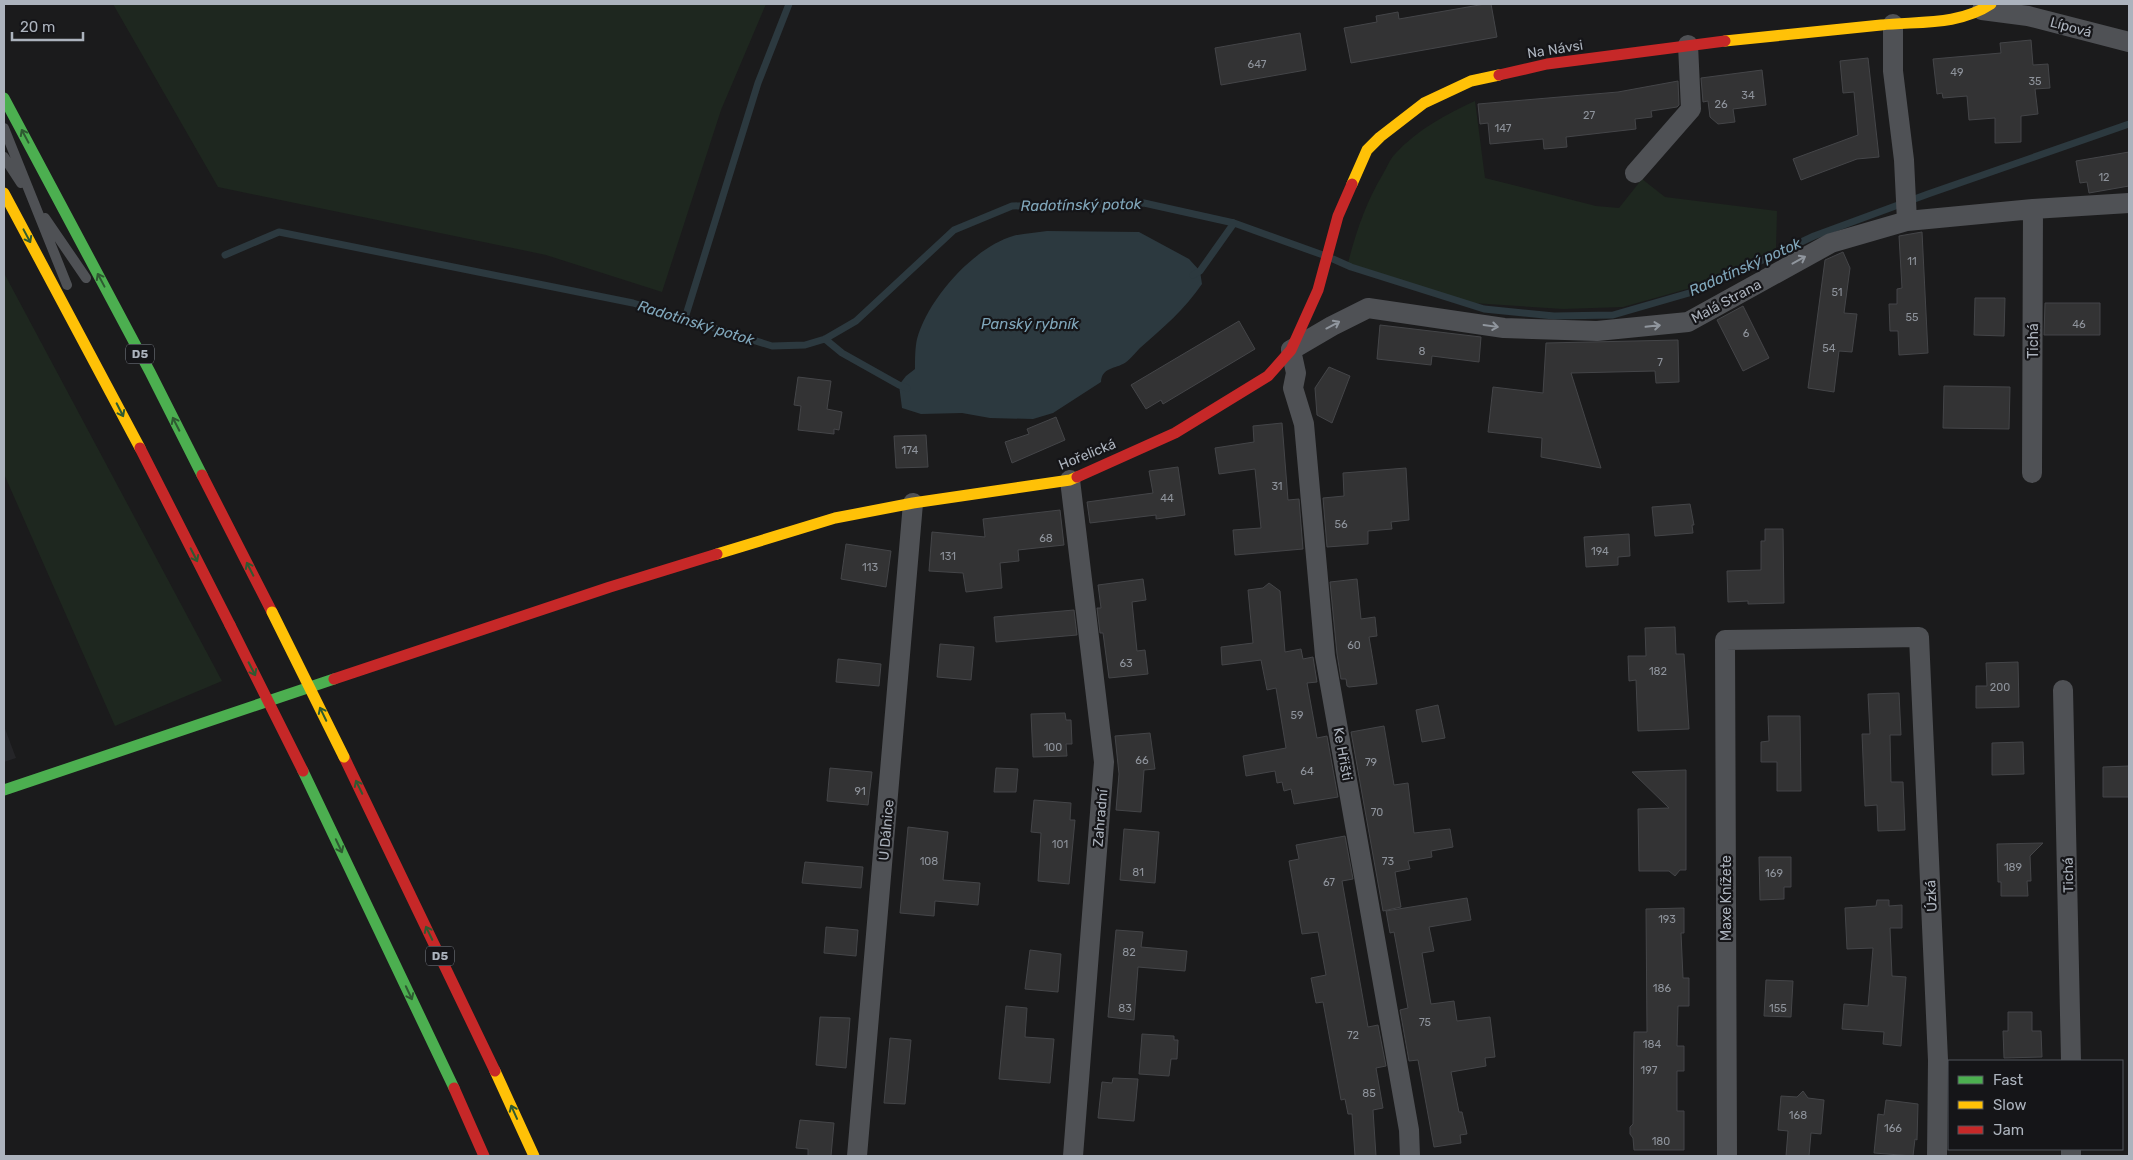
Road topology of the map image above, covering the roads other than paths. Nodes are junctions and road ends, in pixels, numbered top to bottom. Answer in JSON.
{"nodes":[{"id":1,"x":1986,"y":7,"type":"edge"},
{"id":2,"x":1893,"y":24,"type":"junction"},
{"id":3,"x":2129,"y":42,"type":"edge"},
{"id":4,"x":1688,"y":46,"type":"junction"},
{"id":5,"x":4,"y":98,"type":"edge"},
{"id":6,"x":4,"y":128,"type":"edge"},
{"id":7,"x":4,"y":157,"type":"edge"},
{"id":8,"x":1635,"y":173,"type":"dead end"},
{"id":9,"x":4,"y":193,"type":"edge"},
{"id":10,"x":33,"y":200,"type":"junction"},
{"id":11,"x":2129,"y":203,"type":"edge"},
{"id":12,"x":2033,"y":209,"type":"junction"},
{"id":13,"x":1907,"y":216,"type":"junction"},
{"id":14,"x":1292,"y":350,"type":"junction"},
{"id":15,"x":150,"y":372,"type":"junction"},
{"id":16,"x":111,"y":392,"type":"junction"},
{"id":17,"x":2032,"y":473,"type":"dead end"},
{"id":18,"x":1070,"y":480,"type":"junction"},
{"id":19,"x":913,"y":503,"type":"junction"},
{"id":20,"x":1725,"y":640,"type":"joint"},
{"id":21,"x":2063,"y":690,"type":"dead end"},
{"id":22,"x":6,"y":789,"type":"edge"},
{"id":23,"x":2071,"y":1060,"type":"edge"},
{"id":24,"x":484,"y":1156,"type":"edge"},
{"id":25,"x":534,"y":1156,"type":"edge"},
{"id":26,"x":858,"y":1156,"type":"edge"},
{"id":27,"x":1073,"y":1156,"type":"edge"},
{"id":28,"x":1410,"y":1156,"type":"edge"},
{"id":29,"x":1727,"y":1156,"type":"edge"},
{"id":30,"x":1937,"y":1156,"type":"edge"}],
"edges":[{"from":1,"to":2,"type":"main road","name":"Na Návsi"},
{"from":1,"to":3,"type":"street","name":"Lípová"},
{"from":2,"to":4,"type":"main road","name":"Na Návsi"},
{"from":2,"to":13,"type":"street"},
{"from":4,"to":8,"type":"street"},
{"from":4,"to":14,"type":"main road","name":"Na Návsi"},
{"from":15,"to":5,"type":"main road","number":"D5","one_way":true},
{"from":6,"to":10,"type":"lane","number":"D5"},
{"from":7,"to":10,"type":"lane","number":"D5"},
{"from":9,"to":16,"type":"main road","number":"D5","one_way":true},
{"from":10,"to":15,"type":"lane","number":"D5"},
{"from":10,"to":16,"type":"lane","number":"D5"},
{"from":11,"to":12,"type":"street","name":"Malá Strana"},
{"from":12,"to":13,"type":"street","name":"Malá Strana"},
{"from":12,"to":17,"type":"street","name":"Tichá"},
{"from":14,"to":13,"type":"street","name":"Malá Strana","one_way":true},
{"from":14,"to":18,"type":"main road","name":"Hořelická"},
{"from":14,"to":28,"type":"street","name":"Ke Hřišti"},
{"from":25,"to":15,"type":"main road","number":"D5","one_way":true,"bridge":true},
{"from":16,"to":24,"type":"main road","number":"D5","one_way":true,"bridge":true},
{"from":18,"to":19,"type":"main road","name":"Hořelická"},
{"from":18,"to":27,"type":"street","name":"Zahradní"},
{"from":19,"to":22,"type":"main road","name":"Hořelická"},
{"from":19,"to":26,"type":"street","name":"U Dálnice"},
{"from":20,"to":29,"type":"street","name":"Maxe Knížete"},
{"from":20,"to":30,"type":"street","name":"Úzká"},
{"from":21,"to":23,"type":"street","name":"Tichá"}]}
